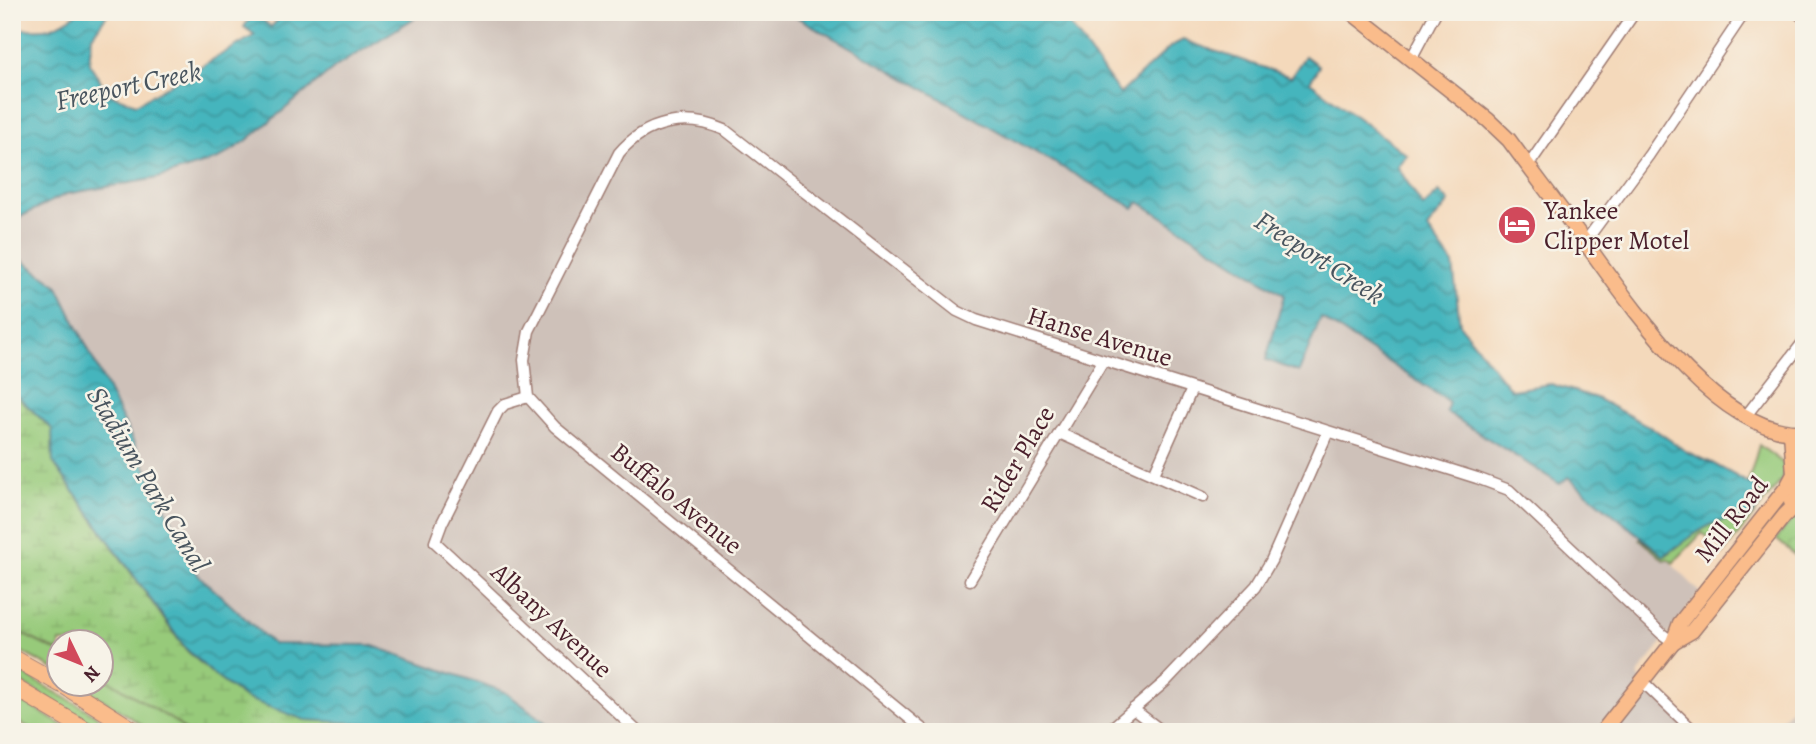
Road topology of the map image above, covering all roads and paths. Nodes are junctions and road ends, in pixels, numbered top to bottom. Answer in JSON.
{"nodes":[{"id":1,"x":1351,"y":12,"type":"edge"},
{"id":2,"x":1436,"y":12,"type":"edge"},
{"id":3,"x":1635,"y":12,"type":"edge"},
{"id":4,"x":1745,"y":12,"type":"edge"},
{"id":5,"x":1796,"y":12,"type":"edge"},
{"id":6,"x":1804,"y":18,"type":"edge"},
{"id":7,"x":1411,"y":59,"type":"junction"},
{"id":8,"x":1528,"y":166,"type":"junction"},
{"id":9,"x":1585,"y":242,"type":"junction"},
{"id":10,"x":1804,"y":341,"type":"edge"},
{"id":11,"x":1103,"y":361,"type":"junction"},
{"id":12,"x":1192,"y":388,"type":"junction"},
{"id":13,"x":528,"y":397,"type":"junction"},
{"id":14,"x":1745,"y":417,"type":"junction"},
{"id":15,"x":1328,"y":432,"type":"junction"},
{"id":16,"x":1059,"y":433,"type":"junction"},
{"id":17,"x":1798,"y":433,"type":"edge"},
{"id":18,"x":1804,"y":445,"type":"edge"},
{"id":19,"x":1154,"y":474,"type":"junction"},
{"id":20,"x":1804,"y":481,"type":"edge"},
{"id":21,"x":1203,"y":496,"type":"dead end"},
{"id":22,"x":1804,"y":496,"type":"edge"},
{"id":23,"x":1784,"y":516,"type":"junction"},
{"id":24,"x":970,"y":580,"type":"dead end"},
{"id":25,"x":1673,"y":642,"type":"junction"},
{"id":26,"x":12,"y":657,"type":"edge"},
{"id":27,"x":46,"y":676,"type":"edge"},
{"id":28,"x":1642,"y":681,"type":"junction"},
{"id":29,"x":12,"y":687,"type":"edge"},
{"id":30,"x":82,"y":698,"type":"edge"},
{"id":31,"x":1133,"y":709,"type":"junction"},
{"id":32,"x":90,"y":732,"type":"edge"},
{"id":33,"x":137,"y":732,"type":"edge"},
{"id":34,"x":638,"y":732,"type":"edge"},
{"id":35,"x":926,"y":732,"type":"edge"},
{"id":36,"x":1107,"y":732,"type":"edge"},
{"id":37,"x":1163,"y":732,"type":"edge"},
{"id":38,"x":1602,"y":732,"type":"edge"},
{"id":39,"x":1695,"y":732,"type":"edge"}],
"edges":[{"from":1,"to":7,"type":"main road"},
{"from":2,"to":7,"type":"street"},
{"from":3,"to":8,"type":"street"},
{"from":4,"to":9,"type":"street"},
{"from":5,"to":6,"type":"street"},
{"from":7,"to":8,"type":"main road"},
{"from":8,"to":9,"type":"main road"},
{"from":9,"to":14,"type":"main road"},
{"from":10,"to":14,"type":"street"},
{"from":11,"to":12,"type":"street","name":"Hanse Avenue"},
{"from":11,"to":13,"type":"street","name":"Hanse Avenue"},
{"from":11,"to":16,"type":"street","name":"Rider Place"},
{"from":12,"to":15,"type":"street","name":"Hanse Avenue"},
{"from":12,"to":19,"type":"street"},
{"from":13,"to":34,"type":"street","name":"Albany Avenue"},
{"from":13,"to":35,"type":"street","name":"Buffalo Avenue"},
{"from":14,"to":17,"type":"main road"},
{"from":15,"to":25,"type":"street","name":"Hanse Avenue"},
{"from":15,"to":31,"type":"street"},
{"from":16,"to":19,"type":"street"},
{"from":16,"to":24,"type":"street","name":"Rider Place"},
{"from":17,"to":18,"type":"main road"},
{"from":17,"to":25,"type":"main road","name":"Mill Road"},
{"from":19,"to":21,"type":"street"},
{"from":20,"to":23,"type":"main road","name":"Mill Road"},
{"from":22,"to":23,"type":"main road","name":"Mill Road"},
{"from":23,"to":25,"type":"main road","name":"Mill Road"},
{"from":25,"to":28,"type":"main road","name":"Mill Road"},
{"from":26,"to":27,"type":"highway"},
{"from":28,"to":38,"type":"main road","name":"Mill Road"},
{"from":28,"to":39,"type":"street"},
{"from":29,"to":32,"type":"highway"},
{"from":30,"to":33,"type":"highway"},
{"from":31,"to":36,"type":"street"},
{"from":31,"to":37,"type":"street"}]}
